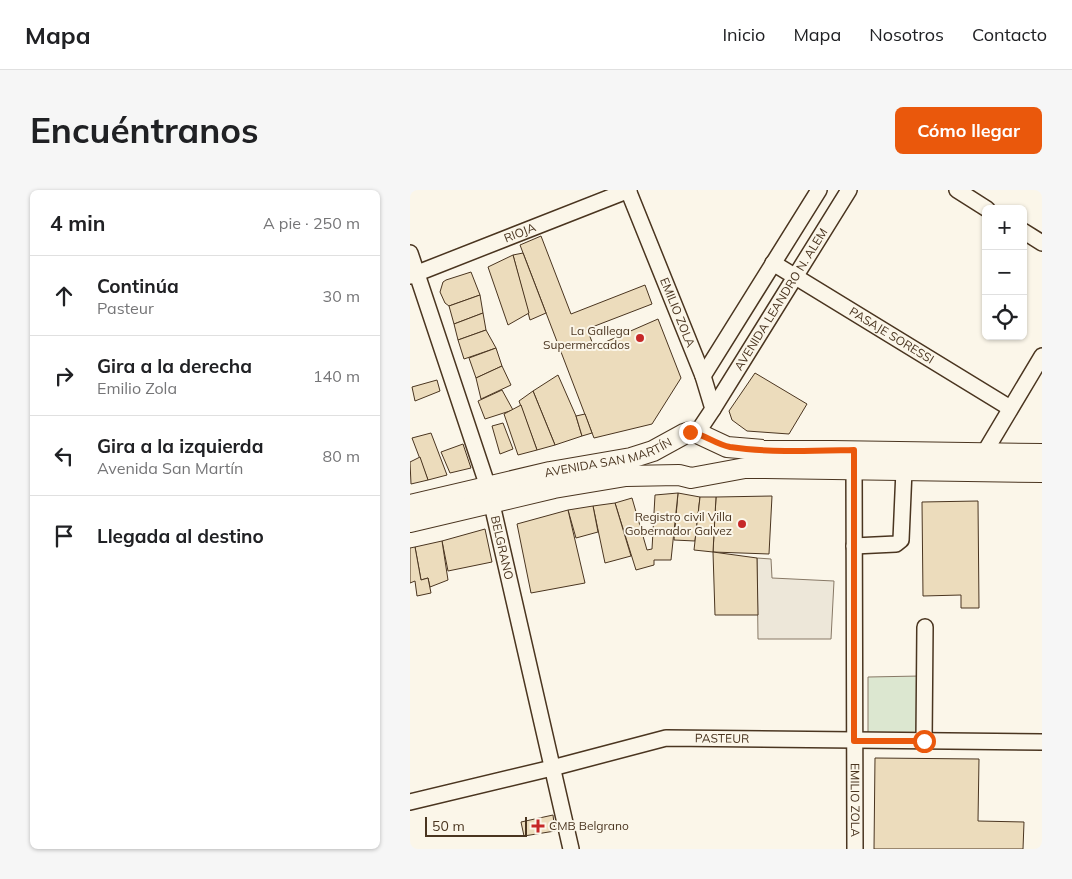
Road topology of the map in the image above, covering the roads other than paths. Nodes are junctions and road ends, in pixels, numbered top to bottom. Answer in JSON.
{"nodes":[{"id":1,"x":628,"y":190,"type":"edge"},
{"id":2,"x":819,"y":190,"type":"edge"},
{"id":3,"x":849,"y":190,"type":"edge"},
{"id":4,"x":957,"y":190,"type":"edge"},
{"id":5,"x":982,"y":206,"type":"edge"},
{"id":6,"x":1027,"y":234,"type":"edge"},
{"id":7,"x":1042,"y":243,"type":"edge"},
{"id":8,"x":410,"y":253,"type":"edge"},
{"id":9,"x":773,"y":263,"type":"junction"},
{"id":10,"x":414,"y":275,"type":"edge"},
{"id":11,"x":795,"y":277,"type":"junction"},
{"id":12,"x":1042,"y":356,"type":"edge"},
{"id":13,"x":703,"y":376,"type":"junction"},
{"id":14,"x":1010,"y":408,"type":"junction"},
{"id":15,"x":713,"y":409,"type":"junction"},
{"id":16,"x":702,"y":436,"type":"junction"},
{"id":17,"x":673,"y":441,"type":"junction"},
{"id":18,"x":983,"y":453,"type":"junction"},
{"id":19,"x":1042,"y":454,"type":"edge"},
{"id":20,"x":854,"y":460,"type":"junction"},
{"id":21,"x":904,"y":470,"type":"junction"},
{"id":22,"x":974,"y":472,"type":"junction"},
{"id":23,"x":1042,"y":472,"type":"edge"},
{"id":24,"x":679,"y":475,"type":"junction"},
{"id":25,"x":702,"y":475,"type":"junction"},
{"id":26,"x":489,"y":495,"type":"junction"},
{"id":27,"x":410,"y":505,"type":"edge"},
{"id":28,"x":410,"y":522,"type":"edge"},
{"id":29,"x":854,"y":546,"type":"junction"},
{"id":30,"x":925,"y":626,"type":"dead end"},
{"id":31,"x":854,"y":741,"type":"junction"},
{"id":32,"x":924,"y":741,"type":"junction"},
{"id":33,"x":1042,"y":742,"type":"edge"},
{"id":34,"x":552,"y":768,"type":"junction"},
{"id":35,"x":410,"y":802,"type":"edge"},
{"id":36,"x":572,"y":849,"type":"edge"},
{"id":37,"x":855,"y":849,"type":"edge"}],
"edges":[{"from":1,"to":10,"type":"street","name":"RIOJA"},
{"from":1,"to":13,"type":"street","name":"EMILIO ZOLA"},
{"from":2,"to":9,"type":"street"},
{"from":3,"to":11,"type":"street","name":"AVENIDA LEANDRO N. ALEM"},
{"from":4,"to":5,"type":"street"},
{"from":6,"to":7,"type":"street"},
{"from":8,"to":10,"type":"street","name":"BELGRANO"},
{"from":9,"to":11,"type":"street","name":"PASAJE SORESSI"},
{"from":9,"to":13,"type":"street"},
{"from":10,"to":26,"type":"street","name":"BELGRANO"},
{"from":11,"to":14,"type":"street","name":"PASAJE SORESSI"},
{"from":11,"to":15,"type":"street","name":"AVENIDA LEANDRO N. ALEM"},
{"from":12,"to":14,"type":"street"},
{"from":13,"to":15,"type":"street","name":"EMILIO ZOLA"},
{"from":14,"to":18,"type":"street"},
{"from":15,"to":16,"type":"street"},
{"from":16,"to":17,"type":"main road","name":"AVENIDA SAN MARTÍN"},
{"from":16,"to":20,"type":"main road","name":"AVENIDA SAN MARTÍN"},
{"from":16,"to":25,"type":"main road"},
{"from":17,"to":24,"type":"main road"},
{"from":17,"to":26,"type":"main road","name":"AVENIDA SAN MARTÍN"},
{"from":18,"to":19,"type":"main road","name":"AVENIDA SAN MARTÍN"},
{"from":18,"to":20,"type":"main road","name":"AVENIDA SAN MARTÍN"},
{"from":18,"to":22,"type":"street"},
{"from":20,"to":21,"type":"main road","name":"AVENIDA SAN MARTÍN"},
{"from":20,"to":25,"type":"main road","name":"AVENIDA SAN MARTÍN"},
{"from":20,"to":29,"type":"street","name":"EMILIO ZOLA"},
{"from":21,"to":22,"type":"main road","name":"AVENIDA SAN MARTÍN"},
{"from":21,"to":29,"type":"street"},
{"from":22,"to":23,"type":"main road","name":"AVENIDA SAN MARTÍN"},
{"from":24,"to":25,"type":"main road","name":"AVENIDA SAN MARTÍN"},
{"from":24,"to":26,"type":"main road","name":"AVENIDA SAN MARTÍN"},
{"from":26,"to":27,"type":"main road","name":"AVENIDA SAN MARTÍN"},
{"from":26,"to":28,"type":"main road","name":"AVENIDA SAN MARTÍN"},
{"from":26,"to":34,"type":"street","name":"BELGRANO"},
{"from":29,"to":31,"type":"street","name":"EMILIO ZOLA"},
{"from":30,"to":32,"type":"street"},
{"from":31,"to":32,"type":"street","name":"PASTEUR"},
{"from":31,"to":34,"type":"street","name":"PASTEUR"},
{"from":31,"to":37,"type":"street","name":"EMILIO ZOLA"},
{"from":32,"to":33,"type":"street","name":"PASTEUR"},
{"from":34,"to":35,"type":"street","name":"PASTEUR"},
{"from":34,"to":36,"type":"street","name":"BELGRANO"}]}
